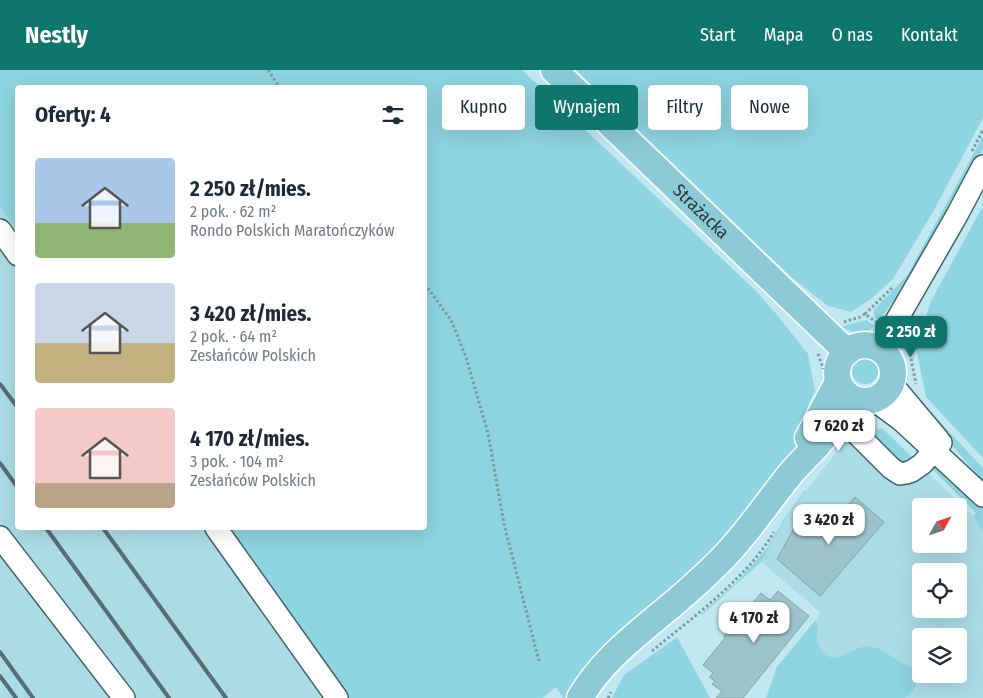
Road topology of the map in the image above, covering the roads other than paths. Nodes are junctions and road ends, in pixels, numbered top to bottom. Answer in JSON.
{"nodes":[{"id":1,"x":554,"y":70,"type":"edge"},
{"id":2,"x":983,"y":166,"type":"edge"},
{"id":3,"x":0,"y":230,"type":"edge"},
{"id":4,"x":15,"y":251,"type":"edge"},
{"id":5,"x":880,"y":349,"type":"junction"},
{"id":6,"x":847,"y":352,"type":"junction"},
{"id":7,"x":838,"y":382,"type":"junction"},
{"id":8,"x":866,"y":403,"type":"junction"},
{"id":9,"x":938,"y":447,"type":"junction"},
{"id":10,"x":793,"y":471,"type":"junction"},
{"id":11,"x":983,"y":495,"type":"edge"},
{"id":12,"x":217,"y":530,"type":"edge"},
{"id":13,"x":0,"y":537,"type":"edge"},
{"id":14,"x":124,"y":698,"type":"edge"},
{"id":15,"x":337,"y":698,"type":"edge"},
{"id":16,"x":580,"y":698,"type":"edge"}],
"edges":[{"from":1,"to":6,"type":"main road","name":"Strażacka"},
{"from":2,"to":5,"type":"street"},
{"from":3,"to":4,"type":"street"},
{"from":5,"to":6,"type":"main road"},
{"from":5,"to":8,"type":"main road"},
{"from":6,"to":7,"type":"main road"},
{"from":7,"to":8,"type":"main road"},
{"from":7,"to":10,"type":"main road"},
{"from":8,"to":9,"type":"street"},
{"from":8,"to":9,"type":"street"},
{"from":8,"to":10,"type":"main road"},
{"from":9,"to":11,"type":"street"},
{"from":10,"to":16,"type":"main road"},
{"from":12,"to":15,"type":"street"},
{"from":13,"to":14,"type":"street"}]}
